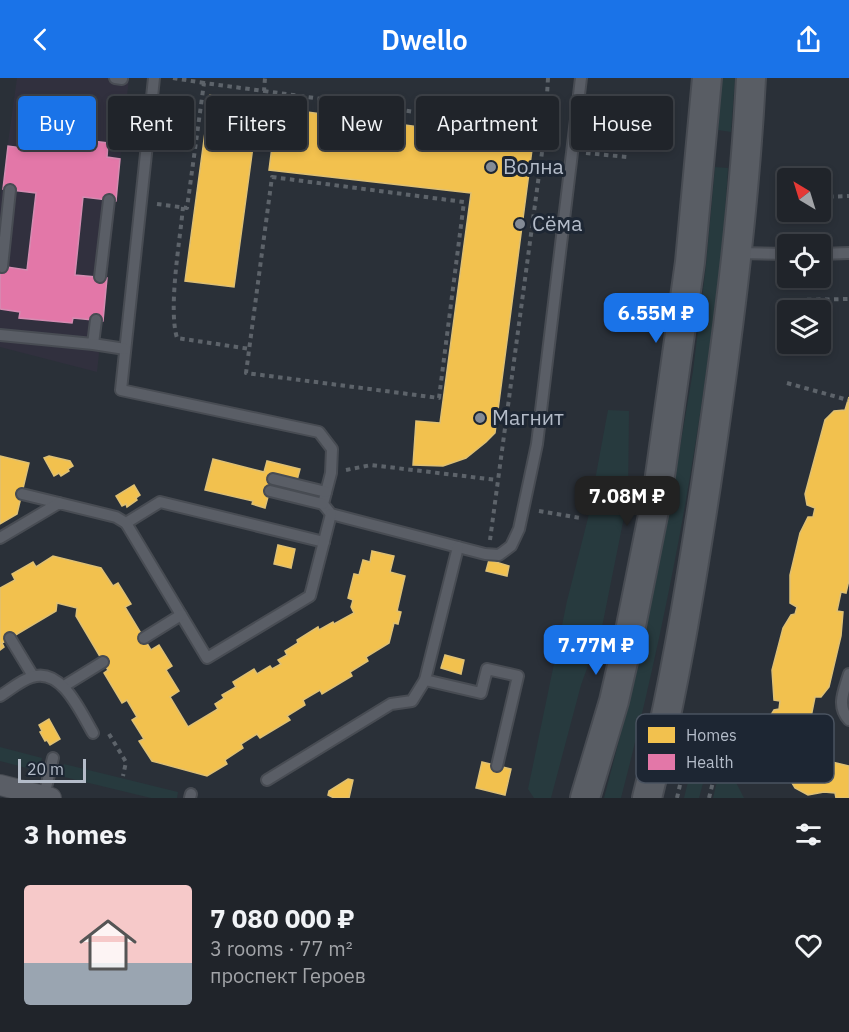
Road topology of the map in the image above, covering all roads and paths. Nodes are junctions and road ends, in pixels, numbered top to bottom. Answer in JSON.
{"nodes":[{"id":1,"x":115,"y":78,"type":"edge"},
{"id":2,"x":154,"y":78,"type":"edge"},
{"id":3,"x":173,"y":78,"type":"edge"},
{"id":4,"x":265,"y":78,"type":"edge"},
{"id":5,"x":548,"y":78,"type":"edge"},
{"id":6,"x":581,"y":78,"type":"edge"},
{"id":7,"x":707,"y":78,"type":"edge"},
{"id":8,"x":751,"y":78,"type":"edge"},
{"id":9,"x":122,"y":79,"type":"edge"},
{"id":10,"x":204,"y":82,"type":"junction"},
{"id":11,"x":264,"y":91,"type":"junction"},
{"id":12,"x":547,"y":96,"type":"edge"},
{"id":13,"x":579,"y":96,"type":"edge"},
{"id":14,"x":416,"y":112,"type":"edge"},
{"id":15,"x":542,"y":150,"type":"edge"},
{"id":16,"x":573,"y":151,"type":"joint"},
{"id":17,"x":627,"y":157,"type":"dead end"},
{"id":18,"x":10,"y":190,"type":"dead end"},
{"id":19,"x":831,"y":196,"type":"edge"},
{"id":20,"x":849,"y":196,"type":"edge"},
{"id":21,"x":109,"y":200,"type":"dead end"},
{"id":22,"x":141,"y":203,"type":"junction"},
{"id":23,"x":183,"y":207,"type":"junction"},
{"id":24,"x":737,"y":253,"type":"junction"},
{"id":25,"x":849,"y":253,"type":"edge"},
{"id":26,"x":777,"y":254,"type":"edge"},
{"id":27,"x":831,"y":254,"type":"edge"},
{"id":28,"x":2,"y":267,"type":"dead end"},
{"id":29,"x":100,"y":277,"type":"dead end"},
{"id":30,"x":849,"y":299,"type":"edge"},
{"id":31,"x":798,"y":300,"type":"dead end"},
{"id":32,"x":96,"y":320,"type":"dead end"},
{"id":33,"x":0,"y":335,"type":"edge"},
{"id":34,"x":93,"y":344,"type":"junction"},
{"id":35,"x":125,"y":349,"type":"junction"},
{"id":36,"x":250,"y":349,"type":"junction"},
{"id":37,"x":787,"y":383,"type":"dead end"},
{"id":38,"x":848,"y":400,"type":"edge"},
{"id":39,"x":331,"y":473,"type":"junction"},
{"id":40,"x":273,"y":479,"type":"dead end"},
{"id":41,"x":497,"y":480,"type":"junction"},
{"id":42,"x":270,"y":491,"type":"dead end"},
{"id":43,"x":326,"y":492,"type":"junction"},
{"id":44,"x":22,"y":494,"type":"dead end"},
{"id":45,"x":59,"y":503,"type":"junction"},
{"id":46,"x":323,"y":504,"type":"junction"},
{"id":47,"x":524,"y":509,"type":"junction"},
{"id":48,"x":330,"y":514,"type":"junction"},
{"id":49,"x":580,"y":518,"type":"dead end"},
{"id":50,"x":126,"y":523,"type":"junction"},
{"id":51,"x":0,"y":538,"type":"edge"},
{"id":52,"x":324,"y":542,"type":"junction"},
{"id":53,"x":489,"y":545,"type":"dead end"},
{"id":54,"x":458,"y":547,"type":"junction"},
{"id":55,"x":181,"y":615,"type":"junction"},
{"id":56,"x":10,"y":638,"type":"dead end"},
{"id":57,"x":144,"y":638,"type":"dead end"},
{"id":58,"x":103,"y":662,"type":"dead end"},
{"id":59,"x":849,"y":675,"type":"edge"},
{"id":60,"x":33,"y":676,"type":"junction"},
{"id":61,"x":425,"y":680,"type":"junction"},
{"id":62,"x":64,"y":686,"type":"junction"},
{"id":63,"x":0,"y":696,"type":"edge"},
{"id":64,"x":666,"y":714,"type":"edge"},
{"id":65,"x":849,"y":720,"type":"edge"},
{"id":66,"x":93,"y":733,"type":"dead end"},
{"id":67,"x":53,"y":758,"type":"dead end"},
{"id":68,"x":497,"y":766,"type":"dead end"},
{"id":69,"x":267,"y":780,"type":"dead end"},
{"id":70,"x":650,"y":783,"type":"edge"},
{"id":71,"x":680,"y":783,"type":"edge"},
{"id":72,"x":712,"y":783,"type":"edge"},
{"id":73,"x":0,"y":785,"type":"edge"},
{"id":74,"x":47,"y":797,"type":"edge"},
{"id":75,"x":585,"y":798,"type":"edge"},
{"id":76,"x":646,"y":798,"type":"edge"},
{"id":77,"x":677,"y":798,"type":"edge"},
{"id":78,"x":709,"y":798,"type":"edge"}],
"edges":[{"from":1,"to":9,"type":"lane"},
{"from":2,"to":22,"type":"lane"},
{"from":3,"to":10,"type":"path"},
{"from":4,"to":11,"type":"path"},
{"from":5,"to":12,"type":"path"},
{"from":6,"to":13,"type":"lane"},
{"from":7,"to":75,"type":"street"},
{"from":8,"to":24,"type":"street"},
{"from":10,"to":11,"type":"path"},
{"from":10,"to":23,"type":"path"},
{"from":11,"to":14,"type":"path"},
{"from":15,"to":41,"type":"path"},
{"from":16,"to":17,"type":"path"},
{"from":16,"to":47,"type":"lane"},
{"from":18,"to":28,"type":"lane"},
{"from":19,"to":20,"type":"path"},
{"from":21,"to":29,"type":"lane"},
{"from":22,"to":23,"type":"path"},
{"from":22,"to":35,"type":"lane"},
{"from":23,"to":36,"type":"path"},
{"from":24,"to":26,"type":"lane"},
{"from":24,"to":64,"type":"street"},
{"from":25,"to":27,"type":"lane"},
{"from":30,"to":31,"type":"path"},
{"from":32,"to":34,"type":"lane"},
{"from":33,"to":34,"type":"lane"},
{"from":34,"to":35,"type":"lane"},
{"from":35,"to":39,"type":"lane"},
{"from":36,"to":36,"type":"path"},
{"from":37,"to":38,"type":"path"},
{"from":39,"to":41,"type":"path"},
{"from":39,"to":43,"type":"lane"},
{"from":40,"to":43,"type":"lane"},
{"from":41,"to":53,"type":"path"},
{"from":42,"to":46,"type":"lane"},
{"from":43,"to":46,"type":"lane"},
{"from":44,"to":45,"type":"lane"},
{"from":45,"to":50,"type":"lane"},
{"from":45,"to":51,"type":"lane"},
{"from":46,"to":48,"type":"lane"},
{"from":47,"to":49,"type":"path"},
{"from":47,"to":54,"type":"lane"},
{"from":48,"to":52,"type":"lane"},
{"from":48,"to":54,"type":"lane"},
{"from":50,"to":52,"type":"lane"},
{"from":50,"to":55,"type":"lane"},
{"from":52,"to":55,"type":"lane"},
{"from":54,"to":61,"type":"lane"},
{"from":55,"to":57,"type":"lane"},
{"from":56,"to":60,"type":"lane"},
{"from":58,"to":62,"type":"lane"},
{"from":59,"to":65,"type":"lane"},
{"from":60,"to":62,"type":"lane"},
{"from":60,"to":63,"type":"lane"},
{"from":61,"to":68,"type":"lane"},
{"from":61,"to":69,"type":"lane"},
{"from":62,"to":66,"type":"lane"},
{"from":67,"to":74,"type":"lane"},
{"from":70,"to":76,"type":"street"},
{"from":71,"to":77,"type":"path"},
{"from":72,"to":78,"type":"path"},
{"from":73,"to":74,"type":"street"}]}
